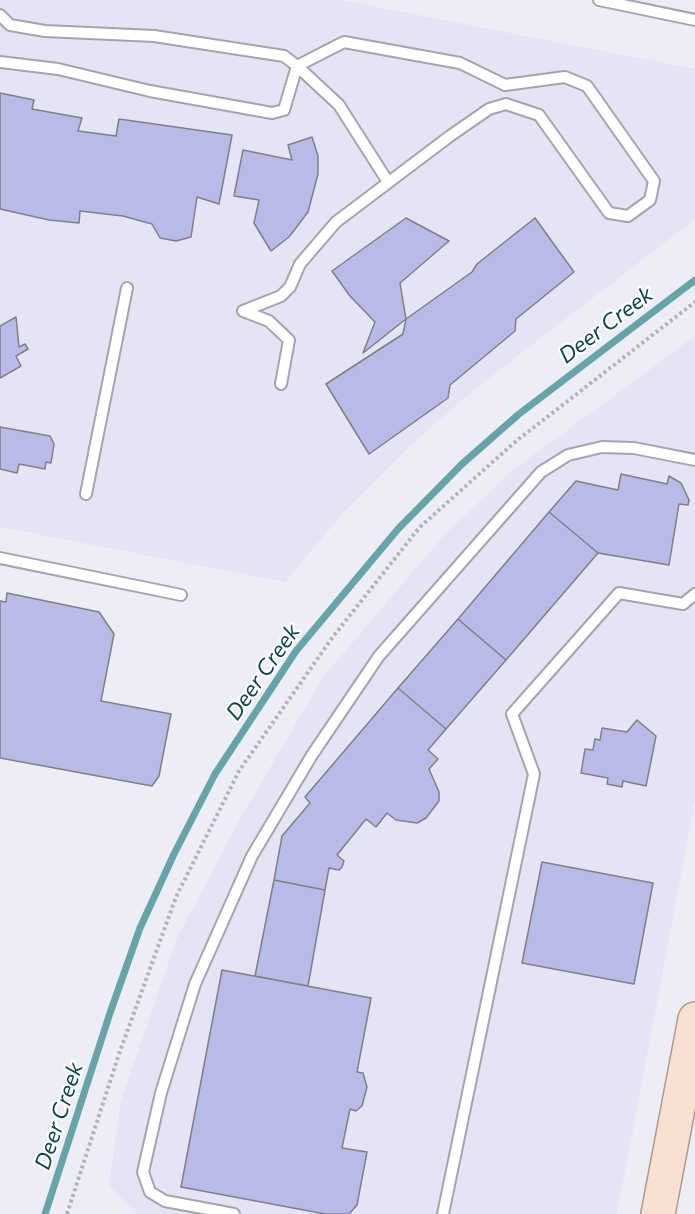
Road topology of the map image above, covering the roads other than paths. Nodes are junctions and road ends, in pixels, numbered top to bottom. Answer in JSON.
{"nodes":[{"id":1,"x":599,"y":0,"type":"edge"},
{"id":2,"x":0,"y":15,"type":"edge"},
{"id":3,"x":695,"y":20,"type":"edge"},
{"id":4,"x":0,"y":62,"type":"edge"},
{"id":5,"x":297,"y":66,"type":"junction"},
{"id":6,"x":505,"y":85,"type":"junction"},
{"id":7,"x":506,"y":104,"type":"junction"},
{"id":8,"x":388,"y":182,"type":"junction"},
{"id":9,"x":127,"y":288,"type":"dead end"},
{"id":10,"x":281,"y":384,"type":"dead end"},
{"id":11,"x":695,"y":460,"type":"edge"},
{"id":12,"x":86,"y":494,"type":"dead end"},
{"id":13,"x":0,"y":558,"type":"edge"},
{"id":14,"x":695,"y":594,"type":"edge"},
{"id":15,"x":181,"y":595,"type":"dead end"},
{"id":16,"x":695,"y":1019,"type":"edge"},
{"id":17,"x":234,"y":1214,"type":"edge"},
{"id":18,"x":443,"y":1214,"type":"edge"},
{"id":19,"x":658,"y":1214,"type":"edge"}],
"edges":[{"from":1,"to":3,"type":"lane"},
{"from":2,"to":5,"type":"lane"},
{"from":4,"to":5,"type":"lane"},
{"from":5,"to":6,"type":"lane"},
{"from":5,"to":8,"type":"lane"},
{"from":6,"to":7,"type":"lane"},
{"from":6,"to":7,"type":"lane"},
{"from":7,"to":8,"type":"lane"},
{"from":8,"to":10,"type":"lane"},
{"from":9,"to":12,"type":"lane"},
{"from":11,"to":17,"type":"lane"},
{"from":13,"to":15,"type":"lane"},
{"from":14,"to":18,"type":"lane"},
{"from":16,"to":19,"type":"main road"}]}
